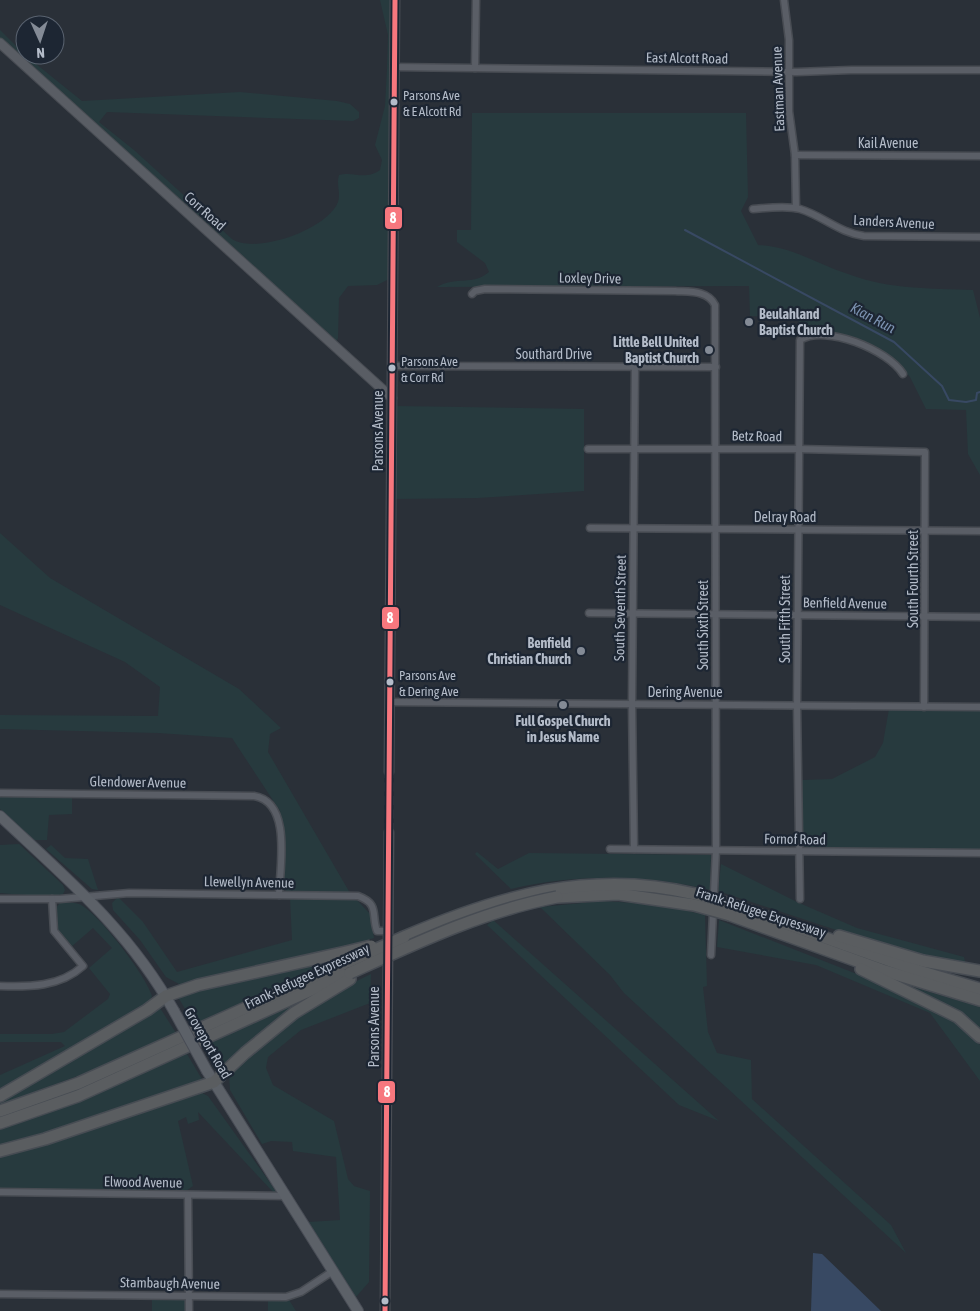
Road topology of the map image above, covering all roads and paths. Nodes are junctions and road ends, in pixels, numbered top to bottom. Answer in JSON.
{"nodes":[{"id":1,"x":395,"y":0,"type":"edge"},
{"id":2,"x":476,"y":0,"type":"edge"},
{"id":3,"x":784,"y":0,"type":"edge"},
{"id":4,"x":0,"y":43,"type":"edge"},
{"id":5,"x":394,"y":67,"type":"junction"},
{"id":6,"x":475,"y":68,"type":"junction"},
{"id":7,"x":980,"y":70,"type":"edge"},
{"id":8,"x":789,"y":72,"type":"junction"},
{"id":9,"x":796,"y":155,"type":"junction"},
{"id":10,"x":980,"y":156,"type":"edge"},
{"id":11,"x":753,"y":208,"type":"dead end"},
{"id":12,"x":796,"y":208,"type":"junction"},
{"id":13,"x":980,"y":237,"type":"edge"},
{"id":14,"x":472,"y":294,"type":"dead end"},
{"id":15,"x":710,"y":296,"type":"joint"},
{"id":16,"x":392,"y":366,"type":"junction"},
{"id":17,"x":635,"y":367,"type":"junction"},
{"id":18,"x":716,"y":368,"type":"junction"},
{"id":19,"x":903,"y":374,"type":"dead end"},
{"id":20,"x":392,"y":398,"type":"junction"},
{"id":21,"x":634,"y":448,"type":"junction"},
{"id":22,"x":717,"y":448,"type":"junction"},
{"id":23,"x":588,"y":449,"type":"dead end"},
{"id":24,"x":799,"y":449,"type":"junction"},
{"id":25,"x":925,"y":452,"type":"joint"},
{"id":26,"x":590,"y":528,"type":"dead end"},
{"id":27,"x":634,"y":528,"type":"junction"},
{"id":28,"x":716,"y":529,"type":"junction"},
{"id":29,"x":798,"y":529,"type":"junction"},
{"id":30,"x":926,"y":531,"type":"junction"},
{"id":31,"x":980,"y":531,"type":"edge"},
{"id":32,"x":589,"y":613,"type":"dead end"},
{"id":33,"x":632,"y":613,"type":"junction"},
{"id":34,"x":715,"y":614,"type":"junction"},
{"id":35,"x":797,"y":615,"type":"junction"},
{"id":36,"x":925,"y":616,"type":"junction"},
{"id":37,"x":980,"y":616,"type":"edge"},
{"id":38,"x":389,"y":702,"type":"junction"},
{"id":39,"x":632,"y":704,"type":"junction"},
{"id":40,"x":715,"y":705,"type":"junction"},
{"id":41,"x":797,"y":706,"type":"junction"},
{"id":42,"x":924,"y":707,"type":"junction"},
{"id":43,"x":980,"y":707,"type":"edge"},
{"id":44,"x":389,"y":772,"type":"tunnel mouth"},
{"id":45,"x":0,"y":793,"type":"edge"},
{"id":46,"x":0,"y":816,"type":"edge"},
{"id":47,"x":389,"y":832,"type":"tunnel mouth"},
{"id":48,"x":610,"y":849,"type":"dead end"},
{"id":49,"x":634,"y":849,"type":"junction"},
{"id":50,"x":716,"y":850,"type":"junction"},
{"id":51,"x":799,"y":851,"type":"junction"},
{"id":52,"x":980,"y":853,"type":"edge"},
{"id":53,"x":556,"y":893,"type":"junction"},
{"id":54,"x":280,"y":895,"type":"junction"},
{"id":55,"x":85,"y":896,"type":"junction"},
{"id":56,"x":0,"y":899,"type":"edge"},
{"id":57,"x":52,"y":899,"type":"junction"},
{"id":58,"x":800,"y":899,"type":"dead end"},
{"id":59,"x":730,"y":909,"type":"junction"},
{"id":60,"x":786,"y":923,"type":"junction"},
{"id":61,"x":388,"y":931,"type":"junction"},
{"id":62,"x":711,"y":955,"type":"dead end"},
{"id":63,"x":843,"y":956,"type":"junction"},
{"id":64,"x":349,"y":966,"type":"junction"},
{"id":65,"x":980,"y":972,"type":"edge"},
{"id":66,"x":0,"y":986,"type":"edge"},
{"id":67,"x":980,"y":989,"type":"edge"},
{"id":68,"x":166,"y":996,"type":"junction"},
{"id":69,"x":980,"y":1000,"type":"edge"},
{"id":70,"x":980,"y":1037,"type":"edge"},
{"id":71,"x":214,"y":1082,"type":"junction"},
{"id":72,"x":0,"y":1096,"type":"edge"},
{"id":73,"x":0,"y":1111,"type":"edge"},
{"id":74,"x":0,"y":1123,"type":"edge"},
{"id":75,"x":0,"y":1151,"type":"edge"},
{"id":76,"x":0,"y":1192,"type":"edge"},
{"id":77,"x":188,"y":1196,"type":"junction"},
{"id":78,"x":286,"y":1196,"type":"junction"},
{"id":79,"x":333,"y":1271,"type":"junction"},
{"id":80,"x":0,"y":1294,"type":"edge"},
{"id":81,"x":189,"y":1296,"type":"junction"},
{"id":82,"x":189,"y":1311,"type":"edge"},
{"id":83,"x":358,"y":1311,"type":"edge"},
{"id":84,"x":385,"y":1311,"type":"edge"}],
"edges":[{"from":1,"to":5,"type":"street","name":"Parsons Avenue"},
{"from":2,"to":6,"type":"street"},
{"from":3,"to":8,"type":"street","name":"Eastman Avenue"},
{"from":4,"to":20,"type":"street","name":"Corr Road"},
{"from":5,"to":6,"type":"street","name":"East Alcott Road"},
{"from":5,"to":16,"type":"street","name":"Parsons Avenue"},
{"from":6,"to":8,"type":"street","name":"East Alcott Road"},
{"from":7,"to":8,"type":"street","name":"East Alcott Road"},
{"from":8,"to":9,"type":"street","name":"Eastman Avenue"},
{"from":9,"to":10,"type":"street","name":"Kail Avenue"},
{"from":9,"to":12,"type":"street","name":"Eastman Avenue"},
{"from":11,"to":12,"type":"street","name":"Landers Avenue"},
{"from":12,"to":13,"type":"street","name":"Landers Avenue"},
{"from":14,"to":15,"type":"street","name":"Loxley Drive"},
{"from":15,"to":18,"type":"street","name":"South Sixth Street"},
{"from":16,"to":17,"type":"street","name":"Southard Drive"},
{"from":16,"to":20,"type":"street","name":"Parsons Avenue"},
{"from":17,"to":18,"type":"street","name":"Southard Drive"},
{"from":17,"to":21,"type":"street","name":"South Seventh Street"},
{"from":18,"to":22,"type":"street","name":"South Sixth Street"},
{"from":19,"to":24,"type":"street","name":"South Fifth Street"},
{"from":20,"to":38,"type":"street","name":"Parsons Avenue"},
{"from":21,"to":22,"type":"street","name":"Betz Road"},
{"from":21,"to":23,"type":"street","name":"Betz Road"},
{"from":21,"to":27,"type":"street","name":"South Seventh Street"},
{"from":22,"to":24,"type":"street","name":"Betz Road"},
{"from":22,"to":28,"type":"street","name":"South Sixth Street"},
{"from":24,"to":25,"type":"street","name":"Betz Road"},
{"from":24,"to":29,"type":"street","name":"South Fifth Street"},
{"from":25,"to":30,"type":"street","name":"South Fourth Street"},
{"from":26,"to":27,"type":"street","name":"Delray Road"},
{"from":27,"to":28,"type":"street","name":"Delray Road"},
{"from":27,"to":33,"type":"street","name":"South Seventh Street"},
{"from":28,"to":29,"type":"street","name":"Delray Road"},
{"from":28,"to":34,"type":"street","name":"South Sixth Street"},
{"from":29,"to":30,"type":"street","name":"Delray Road"},
{"from":29,"to":35,"type":"street","name":"South Fifth Street"},
{"from":30,"to":31,"type":"street","name":"Delray Road"},
{"from":30,"to":36,"type":"street","name":"South Fourth Street"},
{"from":32,"to":33,"type":"street","name":"Benfield Avenue"},
{"from":33,"to":34,"type":"street","name":"Benfield Avenue"},
{"from":33,"to":39,"type":"street","name":"South Seventh Street"},
{"from":34,"to":35,"type":"street","name":"Benfield Avenue"},
{"from":34,"to":40,"type":"street","name":"South Sixth Street"},
{"from":35,"to":36,"type":"street","name":"Benfield Avenue"},
{"from":35,"to":41,"type":"street","name":"South Fifth Street"},
{"from":36,"to":37,"type":"street","name":"Benfield Avenue"},
{"from":36,"to":42,"type":"street","name":"South Fourth Street"},
{"from":38,"to":39,"type":"street","name":"Dering Avenue"},
{"from":38,"to":44,"type":"street","name":"Parsons Avenue"},
{"from":39,"to":40,"type":"street","name":"Dering Avenue"},
{"from":39,"to":49,"type":"street","name":"South Seventh Street"},
{"from":40,"to":41,"type":"street","name":"Dering Avenue"},
{"from":40,"to":50,"type":"street","name":"South Sixth Street"},
{"from":41,"to":42,"type":"street","name":"Dering Avenue"},
{"from":41,"to":51,"type":"street","name":"South Fifth Street"},
{"from":42,"to":43,"type":"street","name":"Dering Avenue"},
{"from":45,"to":54,"type":"street","name":"Glendower Avenue"},
{"from":46,"to":55,"type":"main road","name":"Groveport Road"},
{"from":47,"to":61,"type":"street","name":"Parsons Avenue"},
{"from":48,"to":49,"type":"street","name":"Fornof Road"},
{"from":49,"to":50,"type":"street","name":"Fornof Road"},
{"from":50,"to":51,"type":"street","name":"Fornof Road"},
{"from":50,"to":62,"type":"street","name":"South Sixth Street"},
{"from":51,"to":52,"type":"street","name":"Fornof Road"},
{"from":51,"to":58,"type":"street","name":"South Fifth Street"},
{"from":53,"to":59,"type":"highway","name":"Frank-Refugee Expressway","bridge":true},
{"from":53,"to":64,"type":"highway","name":"Frank-Refugee Expressway","bridge":true},
{"from":53,"to":64,"type":"highway","name":"Frank-Refugee Expressway","bridge":true},
{"from":54,"to":55,"type":"street","name":"Llewellyn Avenue"},
{"from":54,"to":61,"type":"street","name":"Llewellyn Avenue"},
{"from":55,"to":57,"type":"street","name":"Llewellyn Avenue"},
{"from":55,"to":68,"type":"main road","name":"Groveport Road"},
{"from":56,"to":57,"type":"street","name":"Llewellyn Avenue"},
{"from":57,"to":66,"type":"street"},
{"from":59,"to":60,"type":"highway","name":"Frank-Refugee Expressway"},
{"from":59,"to":63,"type":"highway","name":"Frank-Refugee Expressway"},
{"from":60,"to":65,"type":"highway"},
{"from":60,"to":67,"type":"highway","name":"Frank-Refugee Expressway"},
{"from":61,"to":84,"type":"street","name":"Parsons Avenue"},
{"from":63,"to":69,"type":"highway","name":"Frank-Refugee Expressway"},
{"from":63,"to":70,"type":"highway"},
{"from":64,"to":68,"type":"highway"},
{"from":64,"to":71,"type":"highway"},
{"from":64,"to":73,"type":"highway","name":"Frank-Refugee Expressway"},
{"from":64,"to":74,"type":"highway","name":"Frank-Refugee Expressway"},
{"from":68,"to":71,"type":"main road","name":"Groveport Road","bridge":true},
{"from":68,"to":72,"type":"highway"},
{"from":71,"to":75,"type":"highway"},
{"from":71,"to":78,"type":"main road","name":"Groveport Road"},
{"from":76,"to":77,"type":"street","name":"Elwood Avenue"},
{"from":77,"to":78,"type":"street","name":"Elwood Avenue"},
{"from":77,"to":81,"type":"street"},
{"from":78,"to":79,"type":"main road","name":"Groveport Road"},
{"from":79,"to":81,"type":"street","name":"Stambaugh Avenue"},
{"from":79,"to":83,"type":"main road","name":"Groveport Road"},
{"from":80,"to":81,"type":"street","name":"Stambaugh Avenue"},
{"from":81,"to":82,"type":"street"}]}
